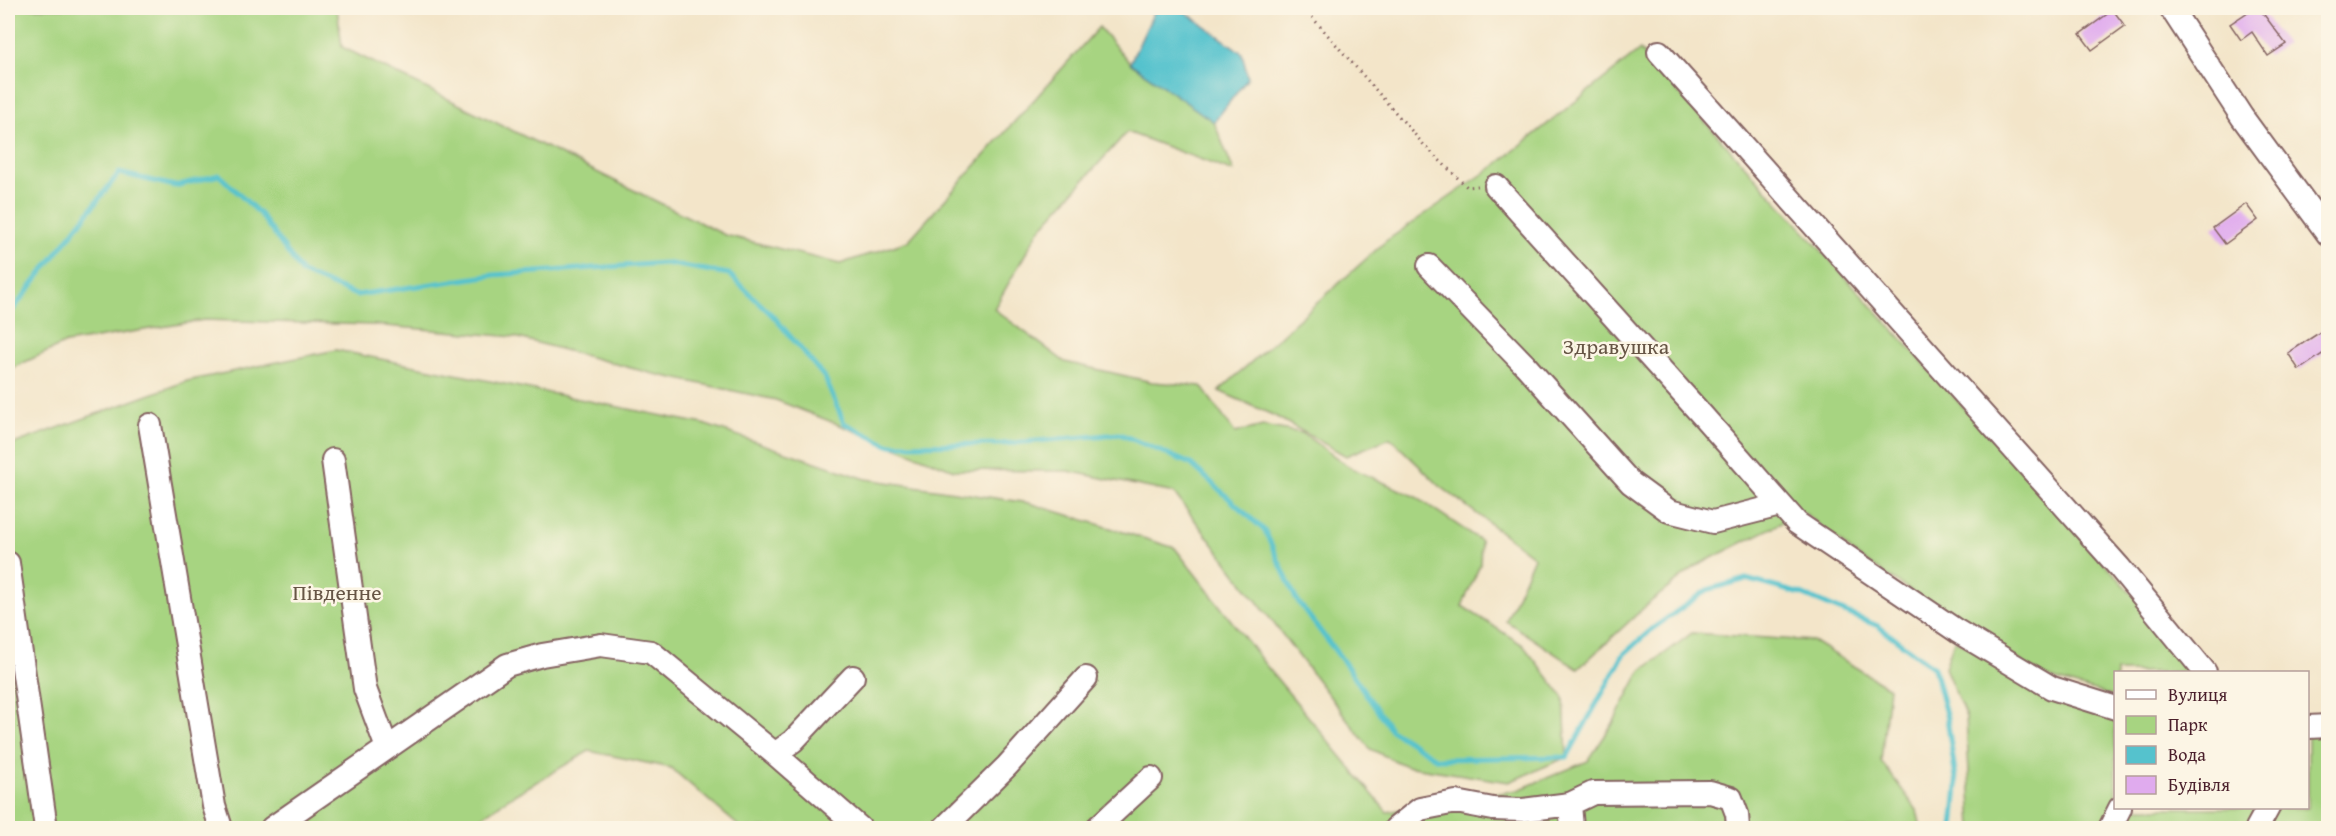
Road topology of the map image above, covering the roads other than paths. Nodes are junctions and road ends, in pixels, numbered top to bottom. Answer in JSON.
{"nodes":[{"id":1,"x":2171,"y":8,"type":"edge"},
{"id":2,"x":1659,"y":52,"type":"dead end"},
{"id":3,"x":1496,"y":186,"type":"road end"},
{"id":4,"x":2328,"y":234,"type":"edge"},
{"id":5,"x":1429,"y":266,"type":"dead end"},
{"id":6,"x":150,"y":425,"type":"dead end"},
{"id":7,"x":333,"y":460,"type":"dead end"},
{"id":8,"x":1780,"y":504,"type":"junction"},
{"id":9,"x":8,"y":563,"type":"edge"},
{"id":10,"x":2204,"y":671,"type":"edge"},
{"id":11,"x":853,"y":676,"type":"dead end"},
{"id":12,"x":1086,"y":678,"type":"dead end"},
{"id":13,"x":2114,"y":708,"type":"edge"},
{"id":14,"x":387,"y":748,"type":"junction"},
{"id":15,"x":775,"y":754,"type":"junction"},
{"id":16,"x":1151,"y":778,"type":"dead end"},
{"id":17,"x":1569,"y":804,"type":"junction"},
{"id":18,"x":2119,"y":809,"type":"edge"},
{"id":19,"x":2267,"y":809,"type":"edge"},
{"id":20,"x":46,"y":828,"type":"edge"},
{"id":21,"x":221,"y":828,"type":"edge"},
{"id":22,"x":272,"y":828,"type":"edge"},
{"id":23,"x":860,"y":828,"type":"edge"},
{"id":24,"x":944,"y":828,"type":"edge"},
{"id":25,"x":1097,"y":828,"type":"edge"},
{"id":26,"x":1396,"y":828,"type":"edge"},
{"id":27,"x":1572,"y":828,"type":"edge"},
{"id":28,"x":1738,"y":828,"type":"edge"},
{"id":29,"x":2110,"y":828,"type":"edge"},
{"id":30,"x":2257,"y":828,"type":"edge"}],
"edges":[{"from":1,"to":4,"type":"street"},
{"from":2,"to":10,"type":"street"},
{"from":3,"to":8,"type":"street"},
{"from":5,"to":8,"type":"street"},
{"from":6,"to":21,"type":"street"},
{"from":7,"to":14,"type":"street"},
{"from":8,"to":13,"type":"street"},
{"from":9,"to":20,"type":"street"},
{"from":11,"to":15,"type":"street"},
{"from":12,"to":24,"type":"street"},
{"from":14,"to":15,"type":"street"},
{"from":14,"to":22,"type":"street"},
{"from":15,"to":23,"type":"street"},
{"from":16,"to":25,"type":"street"},
{"from":17,"to":26,"type":"street"},
{"from":17,"to":27,"type":"street"},
{"from":17,"to":28,"type":"street"},
{"from":18,"to":29,"type":"street"},
{"from":19,"to":30,"type":"street"}]}
